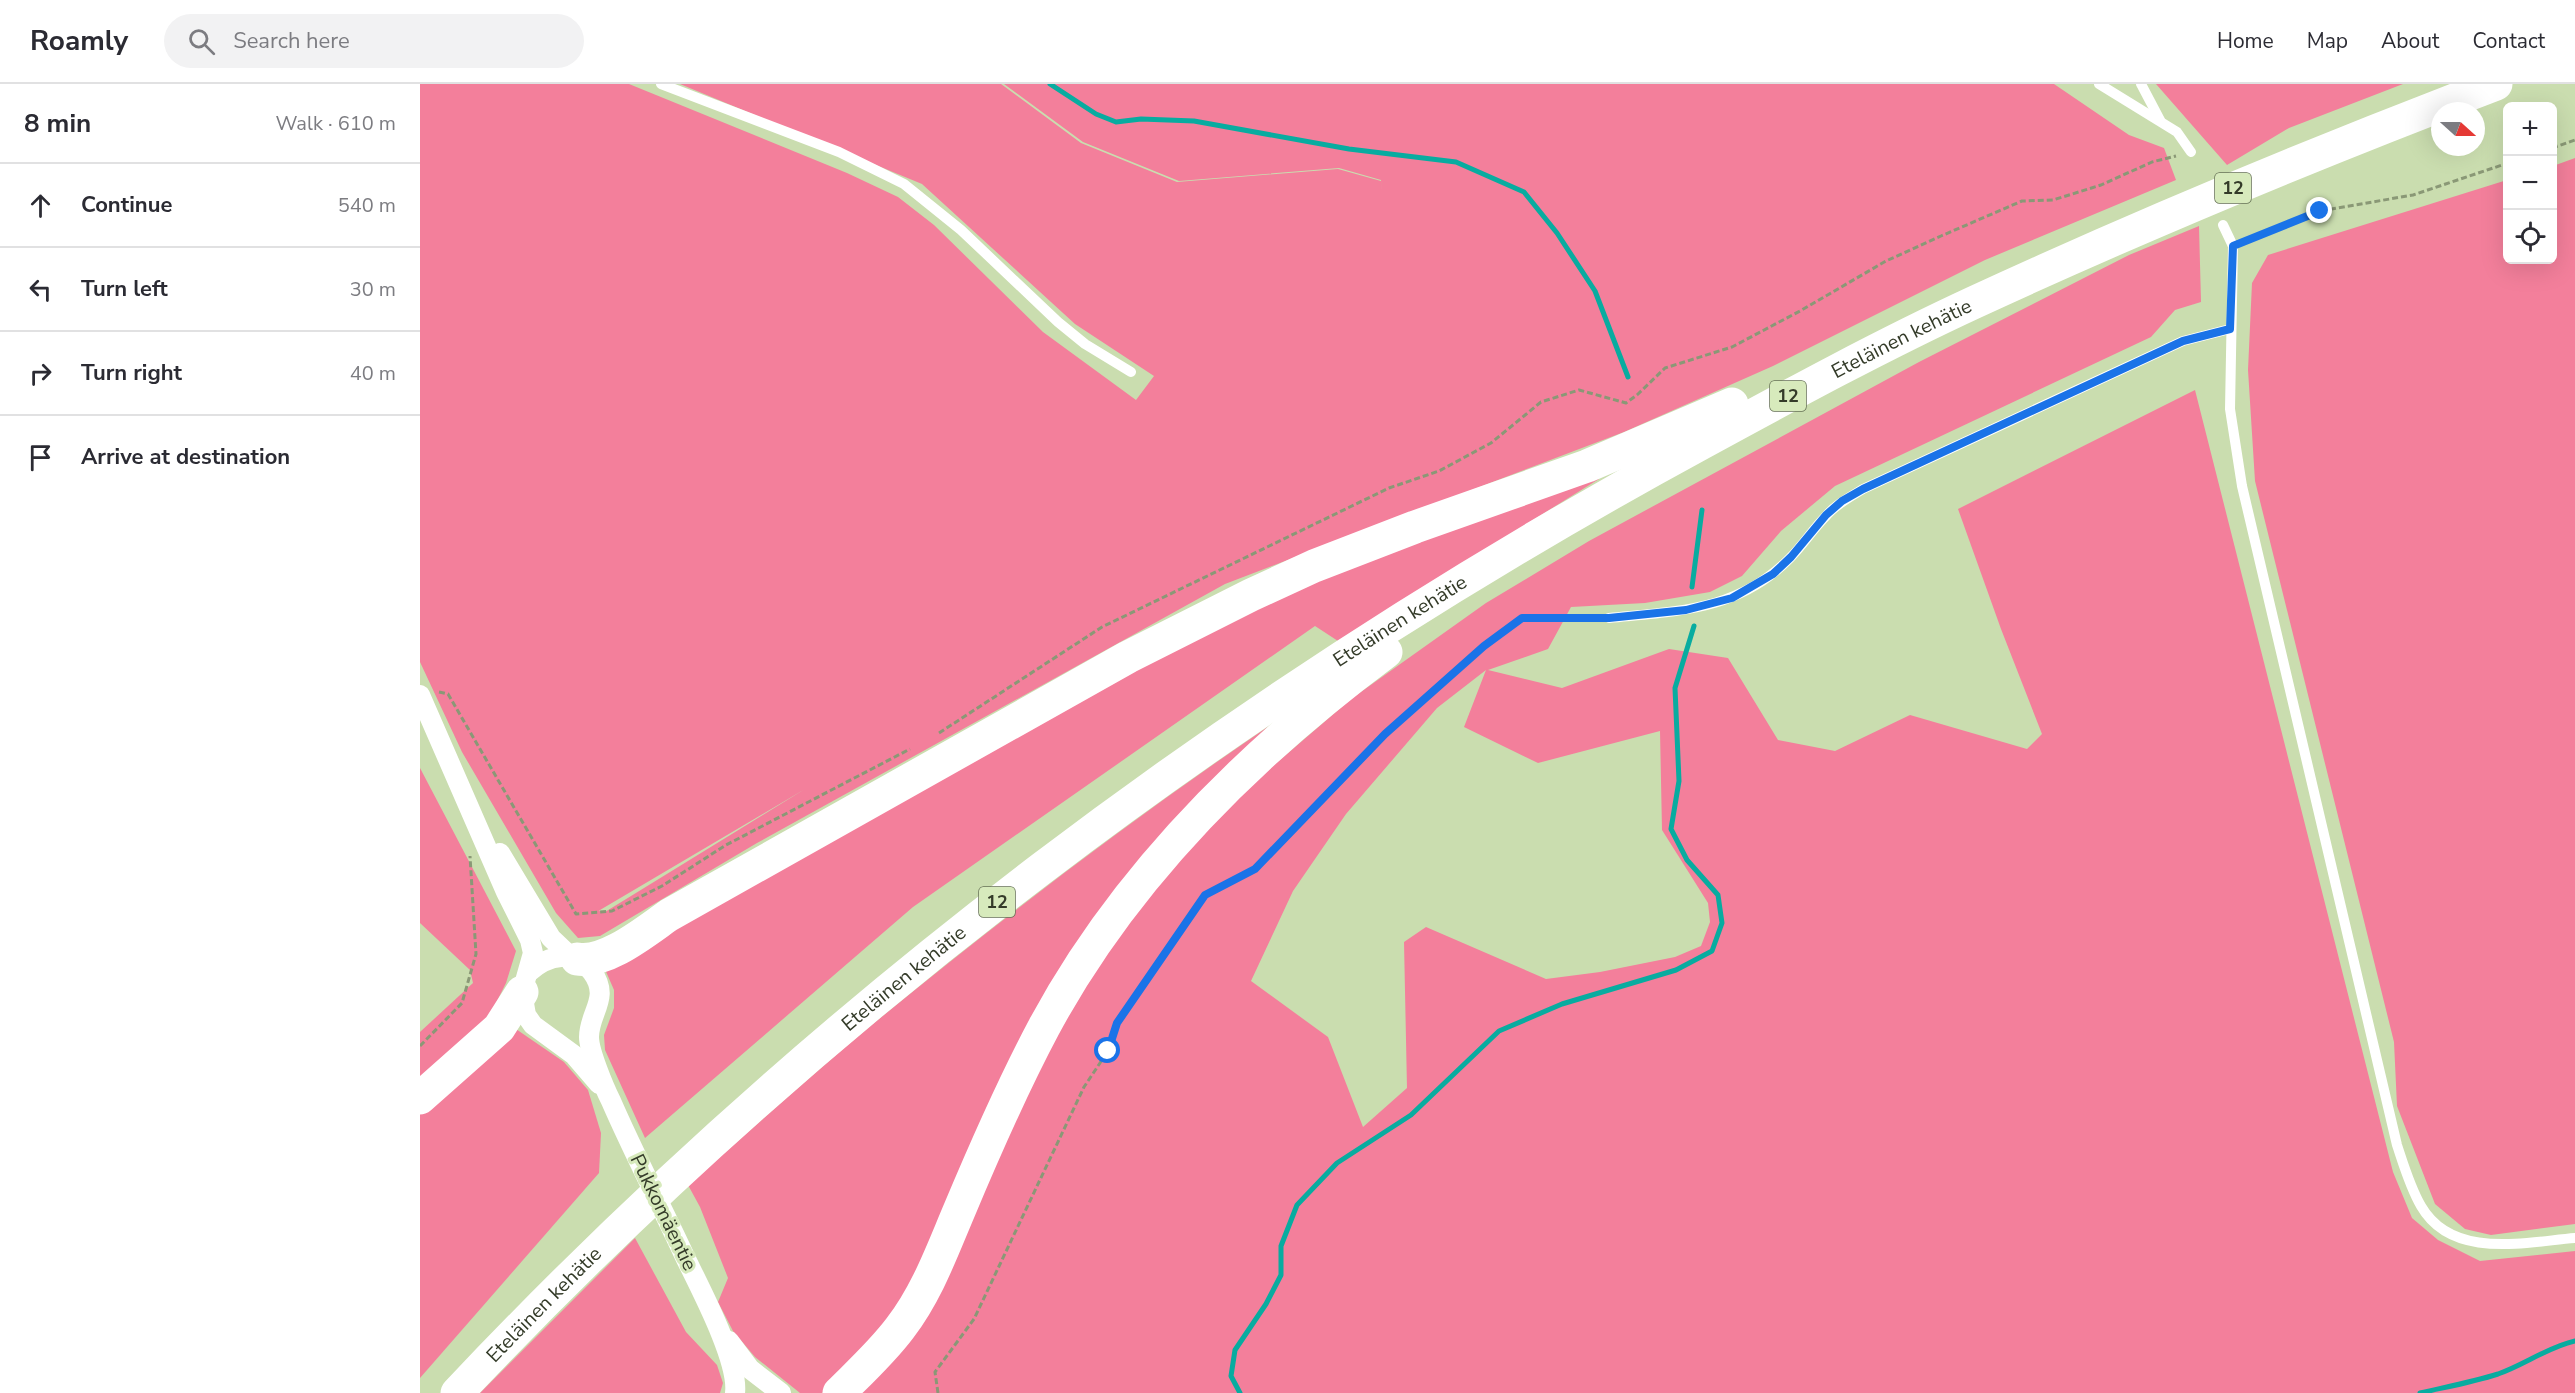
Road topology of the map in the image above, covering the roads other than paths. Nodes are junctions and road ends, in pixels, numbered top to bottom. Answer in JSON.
{"nodes":[{"id":1,"x":661,"y":84,"type":"edge"},
{"id":2,"x":2099,"y":84,"type":"edge"},
{"id":3,"x":2141,"y":84,"type":"edge"},
{"id":4,"x":2496,"y":84,"type":"edge"},
{"id":5,"x":2160,"y":120,"type":"junction"},
{"id":6,"x":2191,"y":152,"type":"road end"},
{"id":7,"x":2223,"y":225,"type":"dead end"},
{"id":8,"x":1974,"y":302,"type":"junction"},
{"id":9,"x":2230,"y":329,"type":"junction"},
{"id":10,"x":1131,"y":372,"type":"dead end"},
{"id":11,"x":1605,"y":496,"type":"junction"},
{"id":12,"x":1609,"y":618,"type":"road end"},
{"id":13,"x":425,"y":692,"type":"edge"},
{"id":14,"x":466,"y":797,"type":"junction"},
{"id":15,"x":574,"y":958,"type":"junction"},
{"id":16,"x":525,"y":982,"type":"junction"},
{"id":17,"x":420,"y":1098,"type":"edge"},
{"id":18,"x":609,"y":1099,"type":"junction"},
{"id":19,"x":2575,"y":1238,"type":"edge"},
{"id":20,"x":718,"y":1326,"type":"junction"},
{"id":21,"x":457,"y":1393,"type":"edge"},
{"id":22,"x":735,"y":1393,"type":"edge"},
{"id":23,"x":781,"y":1393,"type":"edge"},
{"id":24,"x":839,"y":1393,"type":"edge"}],
"edges":[{"from":1,"to":10,"type":"lane"},
{"from":2,"to":5,"type":"lane"},
{"from":3,"to":5,"type":"lane"},
{"from":4,"to":8,"type":"highway","name":"Eteläinen kehätie","number":"12"},
{"from":5,"to":6,"type":"lane"},
{"from":7,"to":9,"type":"lane"},
{"from":8,"to":11,"type":"highway","name":"Eteläinen kehätie","number":"12"},
{"from":8,"to":15,"type":"highway"},
{"from":9,"to":12,"type":"lane"},
{"from":9,"to":19,"type":"lane"},
{"from":11,"to":21,"type":"highway","name":"Eteläinen kehätie","number":"12"},
{"from":11,"to":24,"type":"highway"},
{"from":13,"to":14,"type":"street","name":"Pukkomäentie"},
{"from":14,"to":15,"type":"street","name":"Pukkomäentie"},
{"from":14,"to":16,"type":"street","name":"Pukkomäentie"},
{"from":15,"to":16,"type":"street"},
{"from":15,"to":18,"type":"street","name":"Pukkomäentie"},
{"from":16,"to":17,"type":"highway"},
{"from":16,"to":18,"type":"street","name":"Pukkomäentie"},
{"from":18,"to":20,"type":"street","name":"Pukkomäentie"},
{"from":20,"to":22,"type":"street","name":"Pukkomäentie"},
{"from":20,"to":23,"type":"street","name":"Pukkomäentie"}]}
